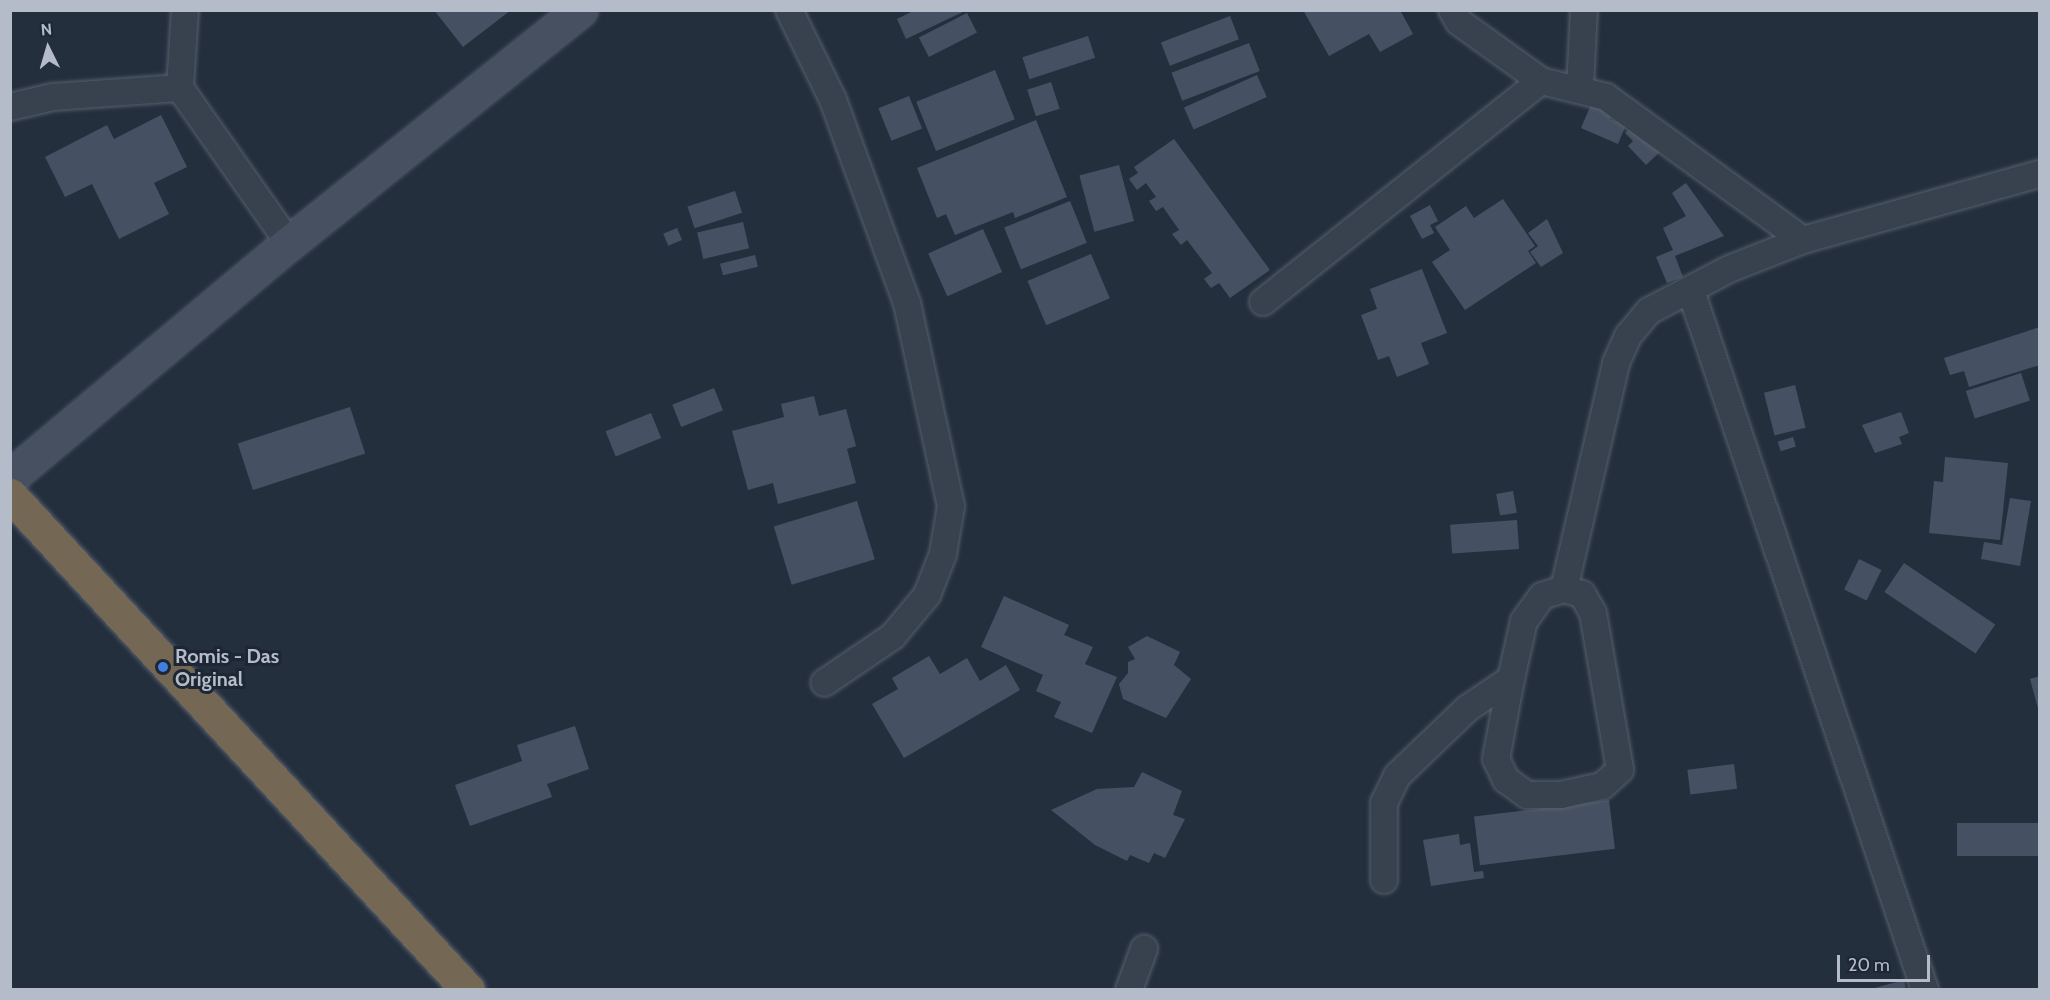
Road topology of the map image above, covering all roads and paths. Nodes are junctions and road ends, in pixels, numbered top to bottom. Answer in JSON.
{"nodes":[{"id":1,"x":185,"y":10,"type":"edge"},
{"id":2,"x":580,"y":10,"type":"edge"},
{"id":3,"x":789,"y":10,"type":"edge"},
{"id":4,"x":1452,"y":10,"type":"edge"},
{"id":5,"x":1584,"y":10,"type":"edge"},
{"id":6,"x":1541,"y":81,"type":"junction"},
{"id":7,"x":180,"y":88,"type":"junction"},
{"id":8,"x":1580,"y":88,"type":"junction"},
{"id":9,"x":10,"y":107,"type":"edge"},
{"id":10,"x":2040,"y":174,"type":"edge"},
{"id":11,"x":1803,"y":240,"type":"junction"},
{"id":12,"x":289,"y":243,"type":"junction"},
{"id":13,"x":1691,"y":291,"type":"junction"},
{"id":14,"x":1263,"y":302,"type":"dead end"},
{"id":15,"x":10,"y":477,"type":"edge"},
{"id":16,"x":10,"y":495,"type":"edge"},
{"id":17,"x":1564,"y":589,"type":"junction"},
{"id":18,"x":1511,"y":679,"type":"junction"},
{"id":19,"x":824,"y":683,"type":"dead end"},
{"id":20,"x":1384,"y":880,"type":"dead end"},
{"id":21,"x":1144,"y":949,"type":"dead end"},
{"id":22,"x":468,"y":990,"type":"edge"},
{"id":23,"x":1129,"y":990,"type":"edge"},
{"id":24,"x":1925,"y":990,"type":"edge"}],
"edges":[{"from":1,"to":7,"type":"street"},
{"from":2,"to":12,"type":"street"},
{"from":3,"to":19,"type":"street"},
{"from":4,"to":6,"type":"street"},
{"from":5,"to":8,"type":"street"},
{"from":6,"to":8,"type":"street"},
{"from":6,"to":14,"type":"street"},
{"from":7,"to":9,"type":"street"},
{"from":7,"to":12,"type":"street"},
{"from":8,"to":11,"type":"street"},
{"from":10,"to":11,"type":"street"},
{"from":11,"to":13,"type":"street"},
{"from":12,"to":15,"type":"street"},
{"from":13,"to":17,"type":"street"},
{"from":13,"to":24,"type":"street"},
{"from":16,"to":22,"type":"highway"},
{"from":17,"to":18,"type":"street"},
{"from":17,"to":18,"type":"street"},
{"from":18,"to":20,"type":"street"},
{"from":21,"to":23,"type":"street"}]}
